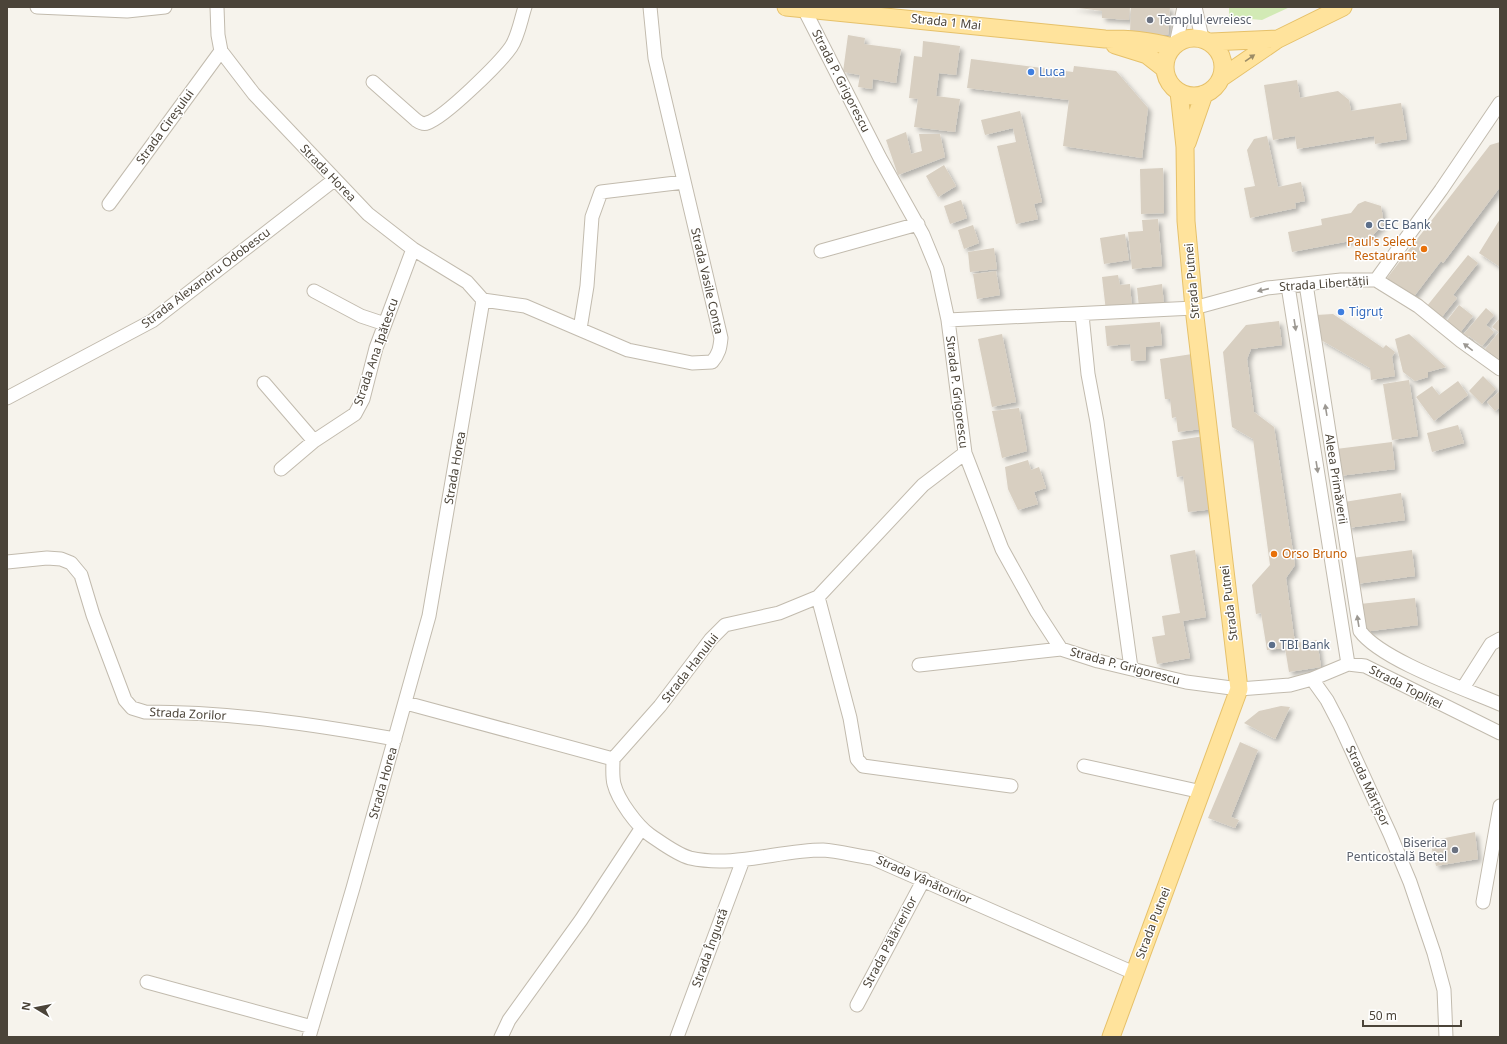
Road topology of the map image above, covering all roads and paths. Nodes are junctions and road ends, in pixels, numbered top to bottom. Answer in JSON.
{"nodes":[{"id":1,"x":37,"y":7,"type":"edge"},
{"id":2,"x":165,"y":7,"type":"edge"},
{"id":3,"x":217,"y":7,"type":"edge"},
{"id":4,"x":525,"y":7,"type":"edge"},
{"id":5,"x":650,"y":7,"type":"edge"},
{"id":6,"x":786,"y":7,"type":"edge"},
{"id":7,"x":1184,"y":7,"type":"edge"},
{"id":8,"x":1195,"y":7,"type":"edge"},
{"id":9,"x":1342,"y":7,"type":"edge"},
{"id":10,"x":803,"y":8,"type":"edge"},
{"id":11,"x":1105,"y":39,"type":"junction"},
{"id":12,"x":1278,"y":39,"type":"junction"},
{"id":13,"x":1206,"y":40,"type":"junction"},
{"id":14,"x":1174,"y":45,"type":"junction"},
{"id":15,"x":221,"y":51,"type":"junction"},
{"id":16,"x":1165,"y":69,"type":"junction"},
{"id":17,"x":1221,"y":78,"type":"junction"},
{"id":18,"x":373,"y":82,"type":"dead end"},
{"id":19,"x":1179,"y":92,"type":"junction"},
{"id":20,"x":1204,"y":94,"type":"junction"},
{"id":21,"x":1500,"y":103,"type":"edge"},
{"id":22,"x":1185,"y":147,"type":"junction"},
{"id":23,"x":334,"y":180,"type":"junction"},
{"id":24,"x":684,"y":182,"type":"junction"},
{"id":25,"x":109,"y":204,"type":"dead end"},
{"id":26,"x":918,"y":224,"type":"junction"},
{"id":27,"x":413,"y":249,"type":"junction"},
{"id":28,"x":821,"y":251,"type":"dead end"},
{"id":29,"x":1376,"y":280,"type":"junction"},
{"id":30,"x":1306,"y":284,"type":"junction"},
{"id":31,"x":1288,"y":286,"type":"junction"},
{"id":32,"x":314,"y":291,"type":"dead end"},
{"id":33,"x":483,"y":300,"type":"junction"},
{"id":34,"x":1194,"y":308,"type":"junction"},
{"id":35,"x":1082,"y":315,"type":"junction"},
{"id":36,"x":948,"y":320,"type":"junction"},
{"id":37,"x":384,"y":324,"type":"junction"},
{"id":38,"x":580,"y":329,"type":"junction"},
{"id":39,"x":1500,"y":369,"type":"edge"},
{"id":40,"x":264,"y":383,"type":"dead end"},
{"id":41,"x":7,"y":398,"type":"edge"},
{"id":42,"x":314,"y":441,"type":"junction"},
{"id":43,"x":965,"y":453,"type":"junction"},
{"id":44,"x":281,"y":468,"type":"dead end"},
{"id":45,"x":7,"y":562,"type":"edge"},
{"id":46,"x":818,"y":597,"type":"junction"},
{"id":47,"x":1500,"y":639,"type":"edge"},
{"id":48,"x":1061,"y":649,"type":"junction"},
{"id":49,"x":1393,"y":658,"type":"junction"},
{"id":50,"x":1348,"y":664,"type":"junction"},
{"id":51,"x":919,"y":665,"type":"dead end"},
{"id":52,"x":1131,"y":668,"type":"junction"},
{"id":53,"x":1381,"y":672,"type":"junction"},
{"id":54,"x":1312,"y":679,"type":"junction"},
{"id":55,"x":1239,"y":688,"type":"junction"},
{"id":56,"x":1463,"y":688,"type":"junction"},
{"id":57,"x":406,"y":702,"type":"junction"},
{"id":58,"x":1500,"y":704,"type":"edge"},
{"id":59,"x":1500,"y":733,"type":"edge"},
{"id":60,"x":395,"y":738,"type":"junction"},
{"id":61,"x":613,"y":759,"type":"junction"},
{"id":62,"x":1084,"y":766,"type":"dead end"},
{"id":63,"x":1011,"y":786,"type":"dead end"},
{"id":64,"x":1202,"y":792,"type":"junction"},
{"id":65,"x":1500,"y":806,"type":"edge"},
{"id":66,"x":641,"y":829,"type":"junction"},
{"id":67,"x":743,"y":860,"type":"junction"},
{"id":68,"x":924,"y":879,"type":"junction"},
{"id":69,"x":1483,"y":902,"type":"dead end"},
{"id":70,"x":1134,"y":973,"type":"junction"},
{"id":71,"x":147,"y":982,"type":"dead end"},
{"id":72,"x":857,"y":1005,"type":"dead end"},
{"id":73,"x":310,"y":1032,"type":"edge"},
{"id":74,"x":501,"y":1037,"type":"edge"},
{"id":75,"x":677,"y":1037,"type":"edge"},
{"id":76,"x":1111,"y":1037,"type":"edge"},
{"id":77,"x":1446,"y":1037,"type":"edge"}],
"edges":[{"from":1,"to":2,"type":"street"},
{"from":3,"to":15,"type":"street","name":"Strada Horea"},
{"from":4,"to":18,"type":"street"},
{"from":5,"to":24,"type":"street","name":"Strada Vasile Conta"},
{"from":6,"to":10,"type":"main road","name":"Strada 1 Mai"},
{"from":7,"to":14,"type":"street"},
{"from":8,"to":13,"type":"street"},
{"from":9,"to":12,"type":"main road"},
{"from":10,"to":11,"type":"main road","name":"Strada 1 Mai"},
{"from":10,"to":26,"type":"street","name":"Strada P. Grigorescu"},
{"from":11,"to":14,"type":"main road","name":"Strada 1 Mai"},
{"from":11,"to":16,"type":"main road","name":"Strada 1 Mai"},
{"from":12,"to":13,"type":"main road"},
{"from":17,"to":12,"type":"main road","one_way":true},
{"from":13,"to":14,"type":"main road"},
{"from":13,"to":17,"type":"main road"},
{"from":14,"to":16,"type":"main road"},
{"from":15,"to":23,"type":"street","name":"Strada Horea"},
{"from":15,"to":25,"type":"street","name":"Strada Cireşului"},
{"from":16,"to":19,"type":"main road"},
{"from":17,"to":20,"type":"main road"},
{"from":19,"to":20,"type":"main road"},
{"from":19,"to":22,"type":"main road","name":"Strada Putnei"},
{"from":20,"to":22,"type":"main road","name":"Strada Putnei"},
{"from":21,"to":29,"type":"street"},
{"from":22,"to":34,"type":"main road","name":"Strada Putnei"},
{"from":23,"to":27,"type":"street","name":"Strada Horea"},
{"from":23,"to":41,"type":"street","name":"Strada Alexandru Odobescu"},
{"from":24,"to":38,"type":"street"},
{"from":24,"to":38,"type":"street","name":"Strada Vasile Conta"},
{"from":26,"to":28,"type":"street"},
{"from":26,"to":36,"type":"street","name":"Strada P. Grigorescu"},
{"from":27,"to":33,"type":"street","name":"Strada Horea"},
{"from":27,"to":37,"type":"street","name":"Strada Ana Ipătescu"},
{"from":29,"to":30,"type":"street","name":"Strada Libertății"},
{"from":39,"to":29,"type":"street","name":"Strada Libertății","one_way":true},
{"from":30,"to":31,"type":"street","name":"Strada Libertății"},
{"from":49,"to":30,"type":"street","name":"Aleea Primăverii","one_way":true},
{"from":31,"to":34,"type":"street","name":"Strada Libertății","one_way":true},
{"from":31,"to":50,"type":"street","name":"Aleea Primăverii","one_way":true},
{"from":32,"to":37,"type":"street"},
{"from":33,"to":38,"type":"street","name":"Strada Vasile Conta"},
{"from":33,"to":57,"type":"street","name":"Strada Horea"},
{"from":34,"to":35,"type":"street","name":"Strada Libertății"},
{"from":34,"to":55,"type":"main road","name":"Strada Putnei"},
{"from":35,"to":36,"type":"street","name":"Strada Libertății"},
{"from":35,"to":52,"type":"street"},
{"from":36,"to":43,"type":"street","name":"Strada P. Grigorescu"},
{"from":37,"to":42,"type":"street","name":"Strada Ana Ipătescu"},
{"from":40,"to":42,"type":"street"},
{"from":42,"to":44,"type":"street","name":"Strada Ana Ipătescu"},
{"from":43,"to":46,"type":"street","name":"Strada Hanului"},
{"from":43,"to":48,"type":"street","name":"Strada P. Grigorescu"},
{"from":45,"to":60,"type":"street","name":"Strada Zorilor"},
{"from":46,"to":61,"type":"street","name":"Strada Hanului"},
{"from":46,"to":63,"type":"street"},
{"from":47,"to":56,"type":"street"},
{"from":48,"to":51,"type":"street"},
{"from":48,"to":52,"type":"street","name":"Strada P. Grigorescu"},
{"from":49,"to":53,"type":"street"},
{"from":49,"to":56,"type":"street","name":"Aleea Primăverii"},
{"from":50,"to":53,"type":"street","name":"Strada Topliței"},
{"from":50,"to":54,"type":"street"},
{"from":52,"to":55,"type":"street","name":"Strada P. Grigorescu"},
{"from":53,"to":59,"type":"street","name":"Strada Topliței"},
{"from":54,"to":55,"type":"street"},
{"from":54,"to":77,"type":"street","name":"Strada Mărțișor"},
{"from":55,"to":64,"type":"main road","name":"Strada Putnei"},
{"from":56,"to":58,"type":"street","name":"Aleea Primăverii"},
{"from":57,"to":60,"type":"street","name":"Strada Horea"},
{"from":57,"to":61,"type":"street"},
{"from":60,"to":73,"type":"street","name":"Strada Horea"},
{"from":61,"to":66,"type":"street","name":"Strada Vânătorilor"},
{"from":62,"to":64,"type":"street"},
{"from":64,"to":70,"type":"main road","name":"Strada Putnei"},
{"from":65,"to":69,"type":"street"},
{"from":66,"to":67,"type":"street","name":"Strada Vânătorilor"},
{"from":66,"to":74,"type":"street"},
{"from":67,"to":68,"type":"street","name":"Strada Vânătorilor"},
{"from":67,"to":75,"type":"street","name":"Strada Îngustă"},
{"from":68,"to":70,"type":"street","name":"Strada Vânătorilor"},
{"from":68,"to":72,"type":"street","name":"Strada Pălărierilor"},
{"from":70,"to":76,"type":"main road","name":"Strada Putnei"},
{"from":71,"to":73,"type":"street","name":"Strada Horea"}]}
